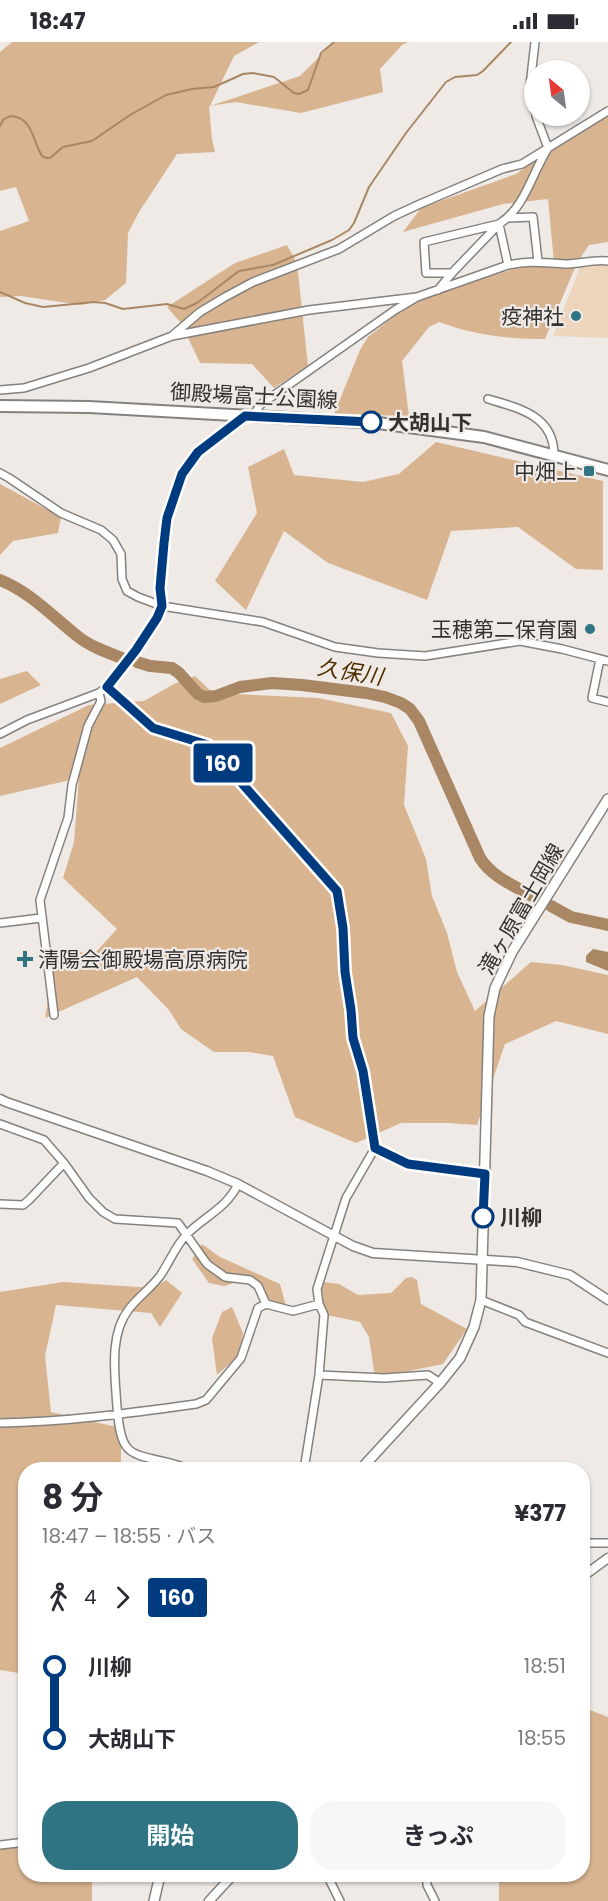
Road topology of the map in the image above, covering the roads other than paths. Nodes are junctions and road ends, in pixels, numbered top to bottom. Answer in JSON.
{"nodes":[{"id":1,"x":535,"y":42,"type":"edge"},
{"id":2,"x":533,"y":60,"type":"edge"},
{"id":3,"x":608,"y":111,"type":"edge"},
{"id":4,"x":540,"y":126,"type":"edge"},
{"id":5,"x":548,"y":148,"type":"junction"},
{"id":6,"x":508,"y":218,"type":"junction"},
{"id":7,"x":499,"y":224,"type":"junction"},
{"id":8,"x":538,"y":261,"type":"junction"},
{"id":9,"x":608,"y":261,"type":"edge"},
{"id":10,"x":508,"y":265,"type":"junction"},
{"id":11,"x":452,"y":273,"type":"junction"},
{"id":12,"x":438,"y":290,"type":"junction"},
{"id":13,"x":417,"y":297,"type":"junction"},
{"id":14,"x":172,"y":336,"type":"junction"},
{"id":15,"x":0,"y":390,"type":"edge"},
{"id":16,"x":488,"y":399,"type":"dead end"},
{"id":17,"x":0,"y":406,"type":"edge"},
{"id":18,"x":249,"y":416,"type":"junction"},
{"id":19,"x":554,"y":455,"type":"junction"},
{"id":20,"x":608,"y":470,"type":"edge"},
{"id":21,"x":0,"y":473,"type":"edge"},
{"id":22,"x":162,"y":606,"type":"junction"},
{"id":23,"x":604,"y":660,"type":"edge"},
{"id":24,"x":107,"y":687,"type":"junction"},
{"id":25,"x":99,"y":693,"type":"junction"},
{"id":26,"x":608,"y":702,"type":"edge"},
{"id":27,"x":0,"y":734,"type":"edge"},
{"id":28,"x":608,"y":799,"type":"edge"},
{"id":29,"x":42,"y":918,"type":"junction"},
{"id":30,"x":0,"y":923,"type":"edge"},
{"id":31,"x":54,"y":1015,"type":"dead end"},
{"id":32,"x":0,"y":1098,"type":"edge"},
{"id":33,"x":0,"y":1124,"type":"edge"},
{"id":34,"x":375,"y":1148,"type":"junction"},
{"id":35,"x":63,"y":1163,"type":"junction"},
{"id":36,"x":485,"y":1174,"type":"junction"},
{"id":37,"x":238,"y":1184,"type":"junction"},
{"id":38,"x":0,"y":1203,"type":"edge"},
{"id":39,"x":186,"y":1235,"type":"junction"},
{"id":40,"x":334,"y":1235,"type":"junction"},
{"id":41,"x":482,"y":1260,"type":"junction"},
{"id":42,"x":481,"y":1300,"type":"junction"},
{"id":43,"x":608,"y":1300,"type":"edge"},
{"id":44,"x":266,"y":1304,"type":"junction"},
{"id":45,"x":319,"y":1304,"type":"junction"},
{"id":46,"x":608,"y":1353,"type":"edge"},
{"id":47,"x":319,"y":1375,"type":"junction"},
{"id":48,"x":440,"y":1383,"type":"junction"},
{"id":49,"x":118,"y":1415,"type":"junction"},
{"id":50,"x":0,"y":1423,"type":"edge"},
{"id":51,"x":166,"y":1462,"type":"edge"},
{"id":52,"x":305,"y":1462,"type":"edge"},
{"id":53,"x":367,"y":1462,"type":"edge"},
{"id":54,"x":590,"y":1543,"type":"edge"},
{"id":55,"x":608,"y":1543,"type":"edge"},
{"id":56,"x":608,"y":1558,"type":"edge"},
{"id":57,"x":590,"y":1571,"type":"edge"},
{"id":58,"x":18,"y":1843,"type":"edge"},
{"id":59,"x":0,"y":1845,"type":"edge"},
{"id":60,"x":158,"y":1882,"type":"edge"},
{"id":61,"x":227,"y":1882,"type":"edge"},
{"id":62,"x":330,"y":1882,"type":"edge"},
{"id":63,"x":427,"y":1882,"type":"edge"},
{"id":64,"x":154,"y":1901,"type":"edge"},
{"id":65,"x":209,"y":1901,"type":"edge"},
{"id":66,"x":340,"y":1901,"type":"edge"},
{"id":67,"x":435,"y":1901,"type":"edge"}],
"edges":[{"from":1,"to":2,"type":"street"},
{"from":3,"to":5,"type":"street"},
{"from":4,"to":5,"type":"street"},
{"from":5,"to":6,"type":"street"},
{"from":5,"to":14,"type":"street"},
{"from":6,"to":7,"type":"street"},
{"from":6,"to":8,"type":"street"},
{"from":7,"to":10,"type":"street"},
{"from":7,"to":11,"type":"street"},
{"from":7,"to":11,"type":"street"},
{"from":8,"to":9,"type":"street"},
{"from":8,"to":10,"type":"street"},
{"from":10,"to":12,"type":"street"},
{"from":11,"to":12,"type":"street"},
{"from":12,"to":13,"type":"street"},
{"from":13,"to":14,"type":"street"},
{"from":13,"to":18,"type":"street"},
{"from":14,"to":15,"type":"street"},
{"from":16,"to":19,"type":"street"},
{"from":17,"to":18,"type":"main road","name":"御殿場富士公園線"},
{"from":18,"to":19,"type":"main road","name":"御殿場富士公園線"},
{"from":18,"to":22,"type":"street"},
{"from":19,"to":20,"type":"main road","name":"御殿場富士公園線"},
{"from":21,"to":22,"type":"street"},
{"from":22,"to":23,"type":"street"},
{"from":22,"to":24,"type":"street"},
{"from":23,"to":26,"type":"street"},
{"from":24,"to":25,"type":"street"},
{"from":24,"to":34,"type":"street"},
{"from":25,"to":27,"type":"street"},
{"from":25,"to":29,"type":"street"},
{"from":28,"to":36,"type":"main road","name":"滝ヶ原富士岡線"},
{"from":29,"to":30,"type":"street"},
{"from":29,"to":31,"type":"street"},
{"from":32,"to":37,"type":"street"},
{"from":33,"to":35,"type":"street"},
{"from":34,"to":36,"type":"street"},
{"from":34,"to":40,"type":"street"},
{"from":35,"to":38,"type":"street"},
{"from":35,"to":39,"type":"street"},
{"from":36,"to":41,"type":"main road","name":"滝ヶ原富士岡線"},
{"from":37,"to":39,"type":"street"},
{"from":37,"to":40,"type":"street"},
{"from":39,"to":44,"type":"street"},
{"from":39,"to":49,"type":"street"},
{"from":40,"to":41,"type":"street"},
{"from":40,"to":45,"type":"street"},
{"from":41,"to":42,"type":"main road","name":"滝ヶ原富士岡線"},
{"from":41,"to":43,"type":"street"},
{"from":42,"to":46,"type":"street"},
{"from":42,"to":48,"type":"main road","name":"滝ヶ原富士岡線"},
{"from":44,"to":45,"type":"street"},
{"from":44,"to":49,"type":"street"},
{"from":45,"to":47,"type":"street"},
{"from":47,"to":48,"type":"street"},
{"from":47,"to":52,"type":"street"},
{"from":48,"to":53,"type":"main road","name":"滝ヶ原富士岡線"},
{"from":49,"to":50,"type":"street"},
{"from":49,"to":51,"type":"street"},
{"from":54,"to":55,"type":"street"},
{"from":56,"to":57,"type":"street"},
{"from":58,"to":59,"type":"street"},
{"from":60,"to":64,"type":"main road"},
{"from":61,"to":65,"type":"street"},
{"from":62,"to":66,"type":"street"},
{"from":63,"to":67,"type":"street"}]}
